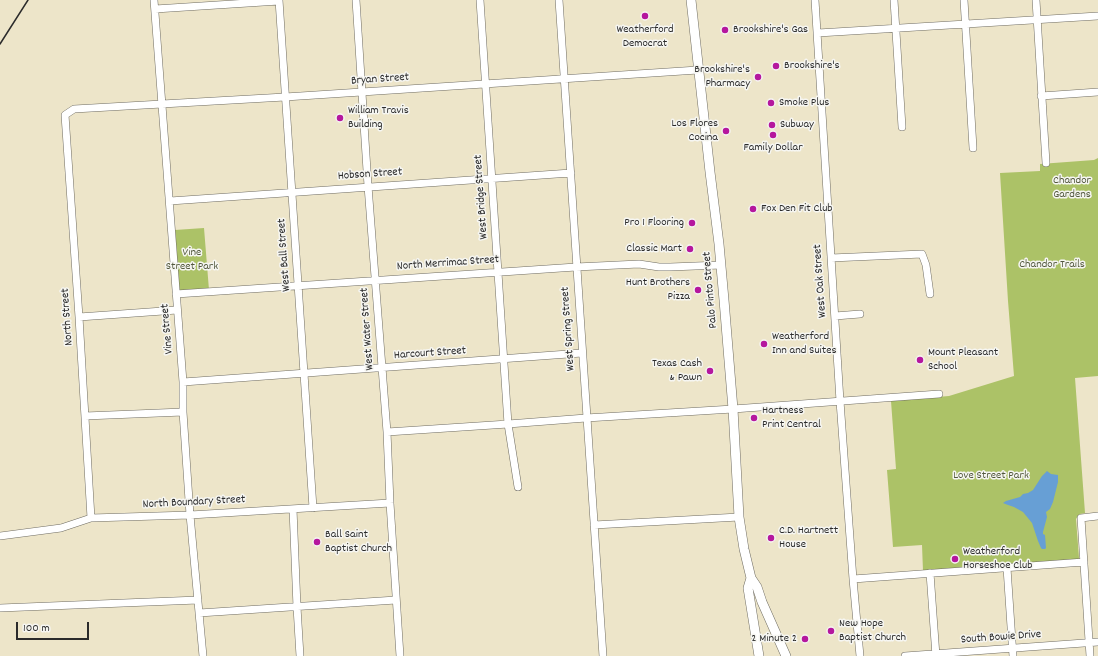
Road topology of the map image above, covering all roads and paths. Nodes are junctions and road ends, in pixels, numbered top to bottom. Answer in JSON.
{"nodes":[{"id":1,"x":154,"y":0,"type":"edge"},
{"id":2,"x":356,"y":0,"type":"edge"},
{"id":3,"x":480,"y":0,"type":"edge"},
{"id":4,"x":559,"y":0,"type":"edge"},
{"id":5,"x":691,"y":0,"type":"edge"},
{"id":6,"x":815,"y":0,"type":"edge"},
{"id":7,"x":894,"y":0,"type":"edge"},
{"id":8,"x":964,"y":0,"type":"edge"},
{"id":9,"x":1036,"y":0,"type":"edge"},
{"id":10,"x":279,"y":1,"type":"edge"},
{"id":11,"x":155,"y":9,"type":"junction"},
{"id":12,"x":1098,"y":16,"type":"edge"},
{"id":13,"x":1036,"y":19,"type":"junction"},
{"id":14,"x":966,"y":24,"type":"junction"},
{"id":15,"x":896,"y":29,"type":"junction"},
{"id":16,"x":818,"y":33,"type":"junction"},
{"id":17,"x":698,"y":70,"type":"junction"},
{"id":18,"x":564,"y":78,"type":"junction"},
{"id":19,"x":485,"y":84,"type":"junction"},
{"id":20,"x":362,"y":92,"type":"junction"},
{"id":21,"x":1098,"y":92,"type":"edge"},
{"id":22,"x":1041,"y":96,"type":"junction"},
{"id":23,"x":285,"y":97,"type":"junction"},
{"id":24,"x":163,"y":104,"type":"junction"},
{"id":25,"x":65,"y":115,"type":"joint"},
{"id":26,"x":902,"y":127,"type":"dead end"},
{"id":27,"x":973,"y":148,"type":"dead end"},
{"id":28,"x":1046,"y":163,"type":"dead end"},
{"id":29,"x":571,"y":173,"type":"junction"},
{"id":30,"x":492,"y":178,"type":"junction"},
{"id":31,"x":368,"y":186,"type":"junction"},
{"id":32,"x":292,"y":192,"type":"junction"},
{"id":33,"x":170,"y":201,"type":"junction"},
{"id":34,"x":831,"y":258,"type":"junction"},
{"id":35,"x":721,"y":265,"type":"junction"},
{"id":36,"x":576,"y":267,"type":"junction"},
{"id":37,"x":498,"y":272,"type":"junction"},
{"id":38,"x":375,"y":280,"type":"junction"},
{"id":39,"x":298,"y":286,"type":"junction"},
{"id":40,"x":176,"y":294,"type":"junction"},
{"id":41,"x":930,"y":294,"type":"dead end"},
{"id":42,"x":177,"y":310,"type":"junction"},
{"id":43,"x":860,"y":314,"type":"dead end"},
{"id":44,"x":834,"y":316,"type":"junction"},
{"id":45,"x":79,"y":317,"type":"junction"},
{"id":46,"x":582,"y":353,"type":"junction"},
{"id":47,"x":504,"y":359,"type":"junction"},
{"id":48,"x":382,"y":368,"type":"junction"},
{"id":49,"x":304,"y":374,"type":"junction"},
{"id":50,"x":183,"y":382,"type":"junction"},
{"id":51,"x":938,"y":394,"type":"dead end"},
{"id":52,"x":840,"y":401,"type":"junction"},
{"id":53,"x":733,"y":409,"type":"junction"},
{"id":54,"x":183,"y":412,"type":"junction"},
{"id":55,"x":85,"y":416,"type":"junction"},
{"id":56,"x":586,"y":418,"type":"junction"},
{"id":57,"x":508,"y":424,"type":"junction"},
{"id":58,"x":387,"y":432,"type":"junction"},
{"id":59,"x":518,"y":487,"type":"dead end"},
{"id":60,"x":390,"y":503,"type":"junction"},
{"id":61,"x":313,"y":508,"type":"junction"},
{"id":62,"x":293,"y":509,"type":"junction"},
{"id":63,"x":190,"y":515,"type":"junction"},
{"id":64,"x":1098,"y":516,"type":"edge"},
{"id":65,"x":739,"y":517,"type":"junction"},
{"id":66,"x":91,"y":518,"type":"junction"},
{"id":67,"x":594,"y":525,"type":"junction"},
{"id":68,"x":0,"y":536,"type":"edge"},
{"id":69,"x":1084,"y":562,"type":"junction"},
{"id":70,"x":1007,"y":568,"type":"junction"},
{"id":71,"x":930,"y":573,"type":"junction"},
{"id":72,"x":852,"y":579,"type":"junction"},
{"id":73,"x":198,"y":600,"type":"junction"},
{"id":74,"x":396,"y":600,"type":"junction"},
{"id":75,"x":757,"y":603,"type":"junction"},
{"id":76,"x":297,"y":607,"type":"junction"},
{"id":77,"x":0,"y":608,"type":"edge"},
{"id":78,"x":200,"y":613,"type":"junction"},
{"id":79,"x":1098,"y":642,"type":"edge"},
{"id":80,"x":1089,"y":643,"type":"junction"},
{"id":81,"x":1013,"y":652,"type":"edge"},
{"id":82,"x":936,"y":655,"type":"edge"},
{"id":83,"x":203,"y":656,"type":"edge"},
{"id":84,"x":300,"y":656,"type":"edge"},
{"id":85,"x":400,"y":656,"type":"edge"},
{"id":86,"x":603,"y":656,"type":"edge"},
{"id":87,"x":759,"y":656,"type":"edge"},
{"id":88,"x":786,"y":656,"type":"edge"},
{"id":89,"x":860,"y":656,"type":"edge"},
{"id":90,"x":905,"y":656,"type":"edge"},
{"id":91,"x":1090,"y":656,"type":"edge"}],
"edges":[{"from":1,"to":11,"type":"street","name":"Vine Street"},
{"from":2,"to":20,"type":"street","name":"West Water Street"},
{"from":3,"to":19,"type":"street","name":"West Bridge Street"},
{"from":4,"to":18,"type":"street","name":"West Spring Street"},
{"from":5,"to":17,"type":"main road","name":"Palo Pinto Street"},
{"from":6,"to":16,"type":"street","name":"West Oak Street"},
{"from":7,"to":15,"type":"street"},
{"from":8,"to":14,"type":"street"},
{"from":9,"to":13,"type":"street"},
{"from":10,"to":11,"type":"street"},
{"from":10,"to":23,"type":"street","name":"West Ball Street"},
{"from":11,"to":24,"type":"street","name":"Vine Street"},
{"from":12,"to":13,"type":"street"},
{"from":13,"to":14,"type":"street"},
{"from":13,"to":22,"type":"street"},
{"from":14,"to":15,"type":"street"},
{"from":14,"to":27,"type":"street"},
{"from":15,"to":16,"type":"street"},
{"from":15,"to":26,"type":"street"},
{"from":16,"to":34,"type":"street","name":"West Oak Street"},
{"from":17,"to":18,"type":"street","name":"Bryan Street"},
{"from":17,"to":35,"type":"main road","name":"Palo Pinto Street"},
{"from":18,"to":19,"type":"street","name":"Bryan Street"},
{"from":18,"to":29,"type":"street","name":"West Spring Street"},
{"from":19,"to":20,"type":"street","name":"Bryan Street"},
{"from":19,"to":30,"type":"street","name":"West Bridge Street"},
{"from":20,"to":23,"type":"street","name":"Bryan Street"},
{"from":20,"to":31,"type":"street","name":"West Water Street"},
{"from":21,"to":22,"type":"street"},
{"from":22,"to":28,"type":"street"},
{"from":23,"to":24,"type":"street","name":"Bryan Street"},
{"from":23,"to":32,"type":"street","name":"West Ball Street"},
{"from":24,"to":25,"type":"street","name":"Bryan Street"},
{"from":24,"to":33,"type":"street","name":"Vine Street"},
{"from":25,"to":45,"type":"street","name":"North Street"},
{"from":29,"to":30,"type":"street","name":"Hobson Street"},
{"from":29,"to":36,"type":"street","name":"West Spring Street"},
{"from":30,"to":31,"type":"street","name":"Hobson Street"},
{"from":30,"to":37,"type":"street","name":"West Bridge Street"},
{"from":31,"to":32,"type":"street","name":"Hobson Street"},
{"from":31,"to":38,"type":"street","name":"West Water Street"},
{"from":32,"to":33,"type":"street","name":"Hobson Street"},
{"from":32,"to":39,"type":"street","name":"West Ball Street"},
{"from":33,"to":40,"type":"street","name":"Vine Street"},
{"from":34,"to":41,"type":"street"},
{"from":34,"to":44,"type":"street","name":"West Oak Street"},
{"from":35,"to":36,"type":"street","name":"North Merrimac Street"},
{"from":35,"to":53,"type":"main road","name":"Palo Pinto Street"},
{"from":36,"to":37,"type":"street","name":"North Merrimac Street"},
{"from":36,"to":46,"type":"street","name":"West Spring Street"},
{"from":37,"to":38,"type":"street","name":"North Merrimac Street"},
{"from":37,"to":47,"type":"street","name":"West Bridge Street"},
{"from":38,"to":39,"type":"street","name":"North Merrimac Street"},
{"from":38,"to":48,"type":"street","name":"West Water Street"},
{"from":39,"to":40,"type":"street","name":"North Merrimac Street"},
{"from":39,"to":49,"type":"street","name":"West Ball Street"},
{"from":40,"to":42,"type":"street","name":"Vine Street"},
{"from":42,"to":45,"type":"street"},
{"from":42,"to":50,"type":"street","name":"Vine Street"},
{"from":43,"to":44,"type":"street"},
{"from":44,"to":52,"type":"street","name":"West Oak Street"},
{"from":45,"to":55,"type":"street","name":"North Street"},
{"from":46,"to":47,"type":"street","name":"Harcourt Street"},
{"from":46,"to":56,"type":"street","name":"West Spring Street"},
{"from":47,"to":48,"type":"street","name":"Harcourt Street"},
{"from":47,"to":57,"type":"street","name":"West Bridge Street"},
{"from":48,"to":49,"type":"street","name":"Harcourt Street"},
{"from":48,"to":58,"type":"street","name":"West Water Street"},
{"from":49,"to":50,"type":"street","name":"Harcourt Street"},
{"from":49,"to":61,"type":"street","name":"West Ball Street"},
{"from":50,"to":54,"type":"street","name":"Vine Street"},
{"from":51,"to":52,"type":"street"},
{"from":52,"to":53,"type":"street"},
{"from":52,"to":72,"type":"street","name":"West Oak Street"},
{"from":53,"to":56,"type":"street"},
{"from":53,"to":65,"type":"main road","name":"Palo Pinto Street"},
{"from":54,"to":55,"type":"street"},
{"from":54,"to":63,"type":"street","name":"Vine Street"},
{"from":55,"to":66,"type":"street","name":"North Street"},
{"from":56,"to":57,"type":"street"},
{"from":56,"to":67,"type":"street","name":"West Spring Street"},
{"from":57,"to":58,"type":"street"},
{"from":57,"to":59,"type":"street","name":"West Bridge Street"},
{"from":58,"to":60,"type":"street","name":"West Water Street"},
{"from":60,"to":61,"type":"street","name":"North Boundary Street"},
{"from":60,"to":74,"type":"street","name":"West Water Street"},
{"from":61,"to":62,"type":"street","name":"North Boundary Street"},
{"from":62,"to":63,"type":"street","name":"North Boundary Street"},
{"from":62,"to":76,"type":"street"},
{"from":63,"to":66,"type":"street","name":"North Boundary Street"},
{"from":63,"to":73,"type":"street","name":"Vine Street"},
{"from":64,"to":69,"type":"street"},
{"from":65,"to":67,"type":"street"},
{"from":65,"to":75,"type":"main road","name":"Palo Pinto Street"},
{"from":66,"to":68,"type":"street","name":"North Boundary Street"},
{"from":67,"to":86,"type":"street","name":"West Spring Street"},
{"from":69,"to":70,"type":"street"},
{"from":69,"to":80,"type":"street"},
{"from":70,"to":71,"type":"street"},
{"from":70,"to":81,"type":"street"},
{"from":71,"to":72,"type":"street"},
{"from":71,"to":82,"type":"street"},
{"from":72,"to":89,"type":"street","name":"West Oak Street"},
{"from":73,"to":77,"type":"street"},
{"from":73,"to":78,"type":"street","name":"Vine Street"},
{"from":74,"to":76,"type":"street"},
{"from":74,"to":85,"type":"street","name":"West Water Street"},
{"from":75,"to":87,"type":"main road","name":"Palo Pinto Street"},
{"from":75,"to":88,"type":"main road","name":"Palo Pinto Street"},
{"from":76,"to":78,"type":"street"},
{"from":76,"to":84,"type":"street"},
{"from":78,"to":83,"type":"street","name":"Vine Street"},
{"from":79,"to":80,"type":"street","name":"South Bowie Drive"},
{"from":80,"to":81,"type":"street","name":"South Bowie Drive"},
{"from":80,"to":91,"type":"street"},
{"from":81,"to":82,"type":"street","name":"South Bowie Drive"},
{"from":82,"to":90,"type":"street","name":"South Bowie Drive"}]}
